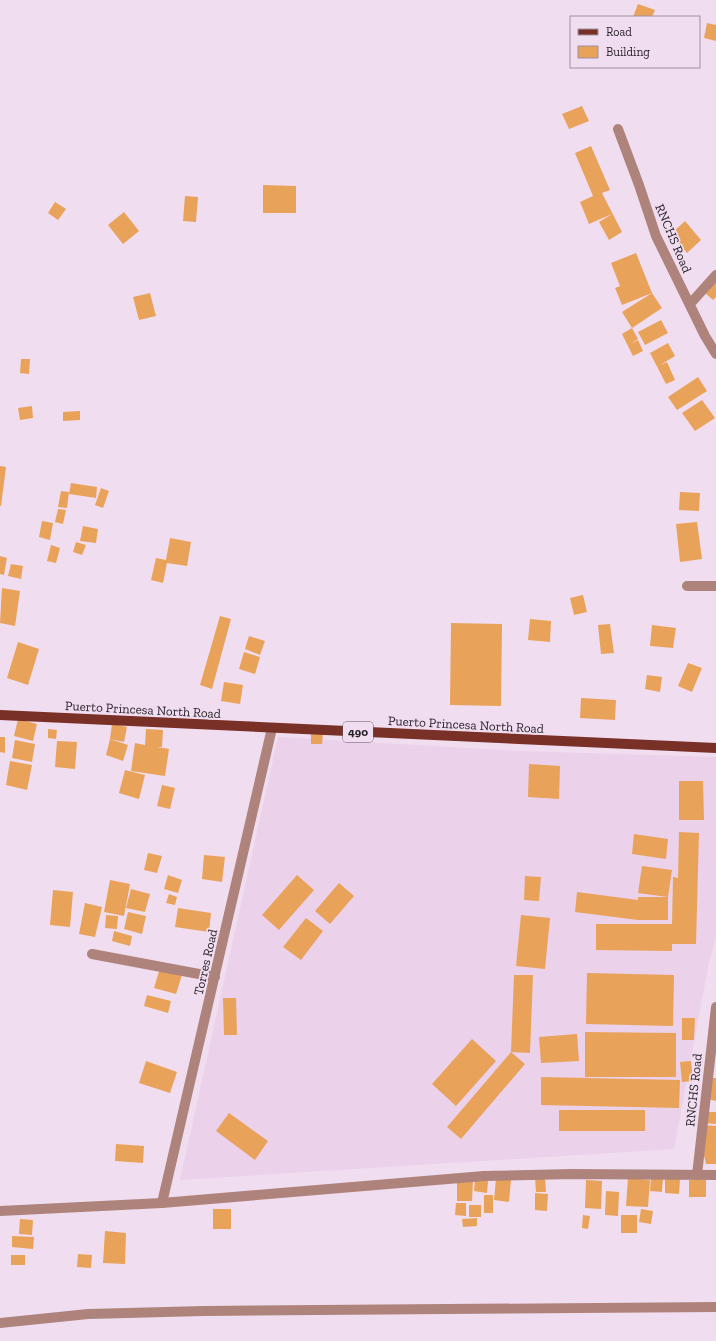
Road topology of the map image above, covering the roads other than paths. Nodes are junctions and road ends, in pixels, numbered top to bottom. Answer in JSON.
{"nodes":[{"id":1,"x":618,"y":129,"type":"dead end"},
{"id":2,"x":716,"y":276,"type":"edge"},
{"id":3,"x":690,"y":304,"type":"junction"},
{"id":4,"x":716,"y":354,"type":"edge"},
{"id":5,"x":687,"y":586,"type":"dead end"},
{"id":6,"x":716,"y":586,"type":"edge"},
{"id":7,"x":0,"y":715,"type":"edge"},
{"id":8,"x":272,"y":728,"type":"junction"},
{"id":9,"x":716,"y":748,"type":"edge"},
{"id":10,"x":92,"y":954,"type":"dead end"},
{"id":11,"x":215,"y":977,"type":"junction"},
{"id":12,"x":716,"y":1007,"type":"edge"},
{"id":13,"x":697,"y":1176,"type":"junction"},
{"id":14,"x":716,"y":1176,"type":"edge"},
{"id":15,"x":162,"y":1203,"type":"junction"},
{"id":16,"x":0,"y":1211,"type":"edge"},
{"id":17,"x":716,"y":1307,"type":"edge"},
{"id":18,"x":0,"y":1323,"type":"edge"}],
"edges":[{"from":1,"to":3,"type":"street","name":"RNCHS Road"},
{"from":2,"to":3,"type":"street"},
{"from":3,"to":4,"type":"street","name":"RNCHS Road"},
{"from":5,"to":6,"type":"street"},
{"from":7,"to":8,"type":"main road","name":"Puerto Princesa North Road","number":"490"},
{"from":8,"to":9,"type":"main road","name":"Puerto Princesa North Road","number":"490"},
{"from":8,"to":11,"type":"street","name":"Torres Road"},
{"from":10,"to":11,"type":"street"},
{"from":11,"to":15,"type":"street","name":"Torres Road"},
{"from":12,"to":13,"type":"street","name":"RNCHS Road"},
{"from":13,"to":14,"type":"street"},
{"from":13,"to":15,"type":"street"},
{"from":15,"to":16,"type":"street"},
{"from":17,"to":18,"type":"street"}]}
